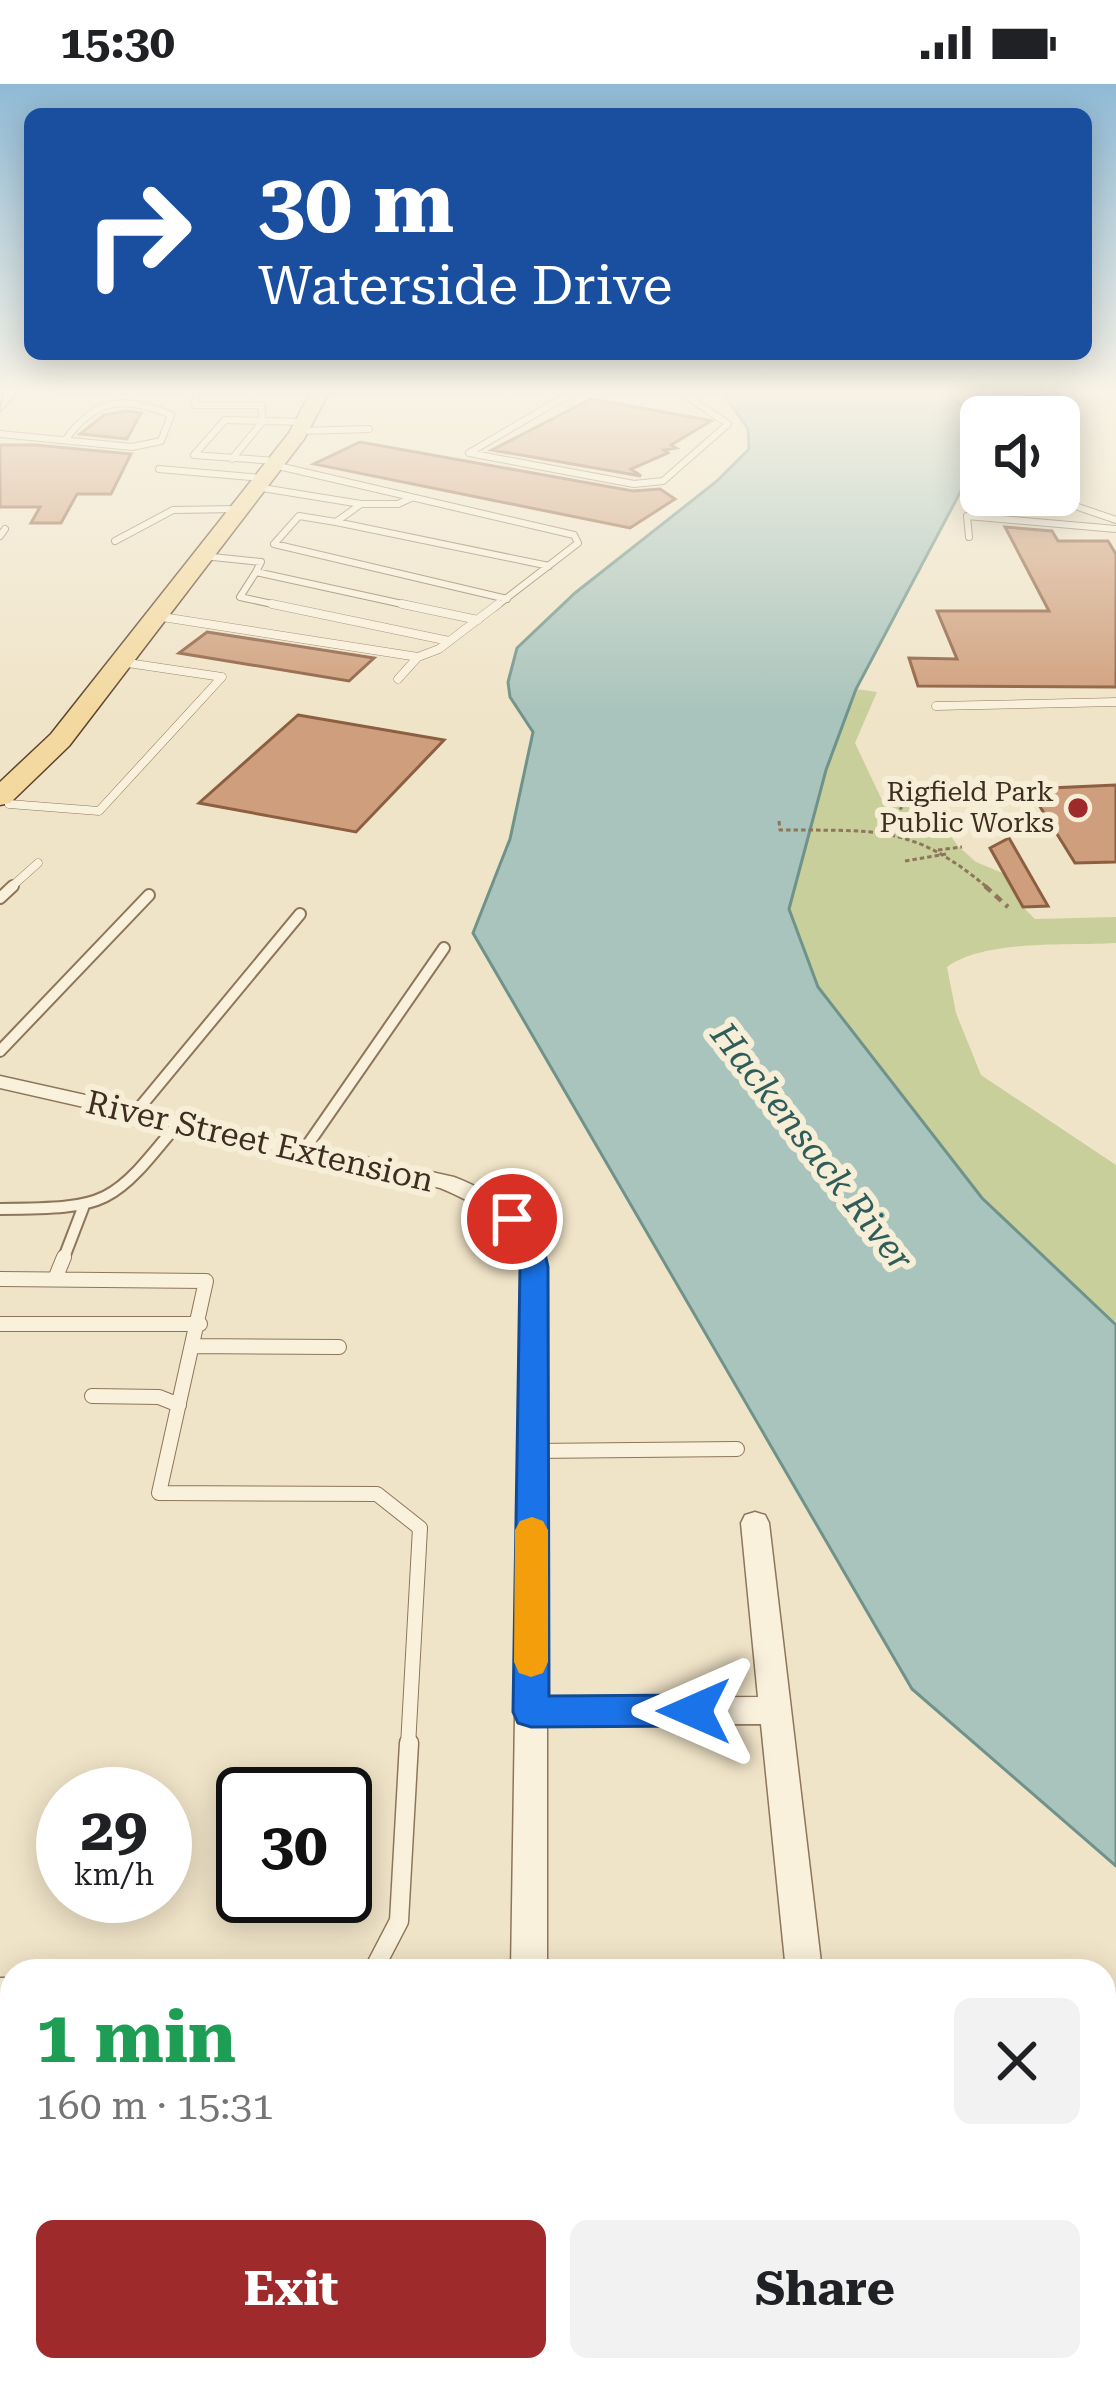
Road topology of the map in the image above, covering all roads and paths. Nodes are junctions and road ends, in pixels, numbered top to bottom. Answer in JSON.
{"nodes":[{"id":1,"x":248,"y":497,"type":"edge"},
{"id":2,"x":340,"y":497,"type":"edge"},
{"id":3,"x":406,"y":497,"type":"edge"},
{"id":4,"x":411,"y":498,"type":"junction"},
{"id":5,"x":361,"y":504,"type":"junction"},
{"id":6,"x":1080,"y":508,"type":"edge"},
{"id":7,"x":239,"y":509,"type":"junction"},
{"id":8,"x":1116,"y":520,"type":"edge"},
{"id":9,"x":336,"y":522,"type":"junction"},
{"id":10,"x":1113,"y":533,"type":"edge"},
{"id":11,"x":969,"y":537,"type":"dead end"},
{"id":12,"x":116,"y":541,"type":"dead end"},
{"id":13,"x":274,"y":544,"type":"junction"},
{"id":14,"x":203,"y":556,"type":"junction"},
{"id":15,"x":261,"y":562,"type":"junction"},
{"id":16,"x":549,"y":566,"type":"junction"},
{"id":17,"x":256,"y":572,"type":"junction"},
{"id":18,"x":507,"y":598,"type":"junction"},
{"id":19,"x":156,"y":616,"type":"junction"},
{"id":20,"x":478,"y":620,"type":"junction"},
{"id":21,"x":449,"y":641,"type":"junction"},
{"id":22,"x":418,"y":657,"type":"junction"},
{"id":23,"x":120,"y":662,"type":"junction"},
{"id":24,"x":398,"y":679,"type":"dead end"},
{"id":25,"x":1116,"y":702,"type":"edge"},
{"id":26,"x":935,"y":706,"type":"dead end"},
{"id":27,"x":3,"y":806,"type":"edge"},
{"id":28,"x":902,"y":807,"type":"dead end"},
{"id":29,"x":779,"y":820,"type":"dead end"},
{"id":30,"x":880,"y":832,"type":"junction"},
{"id":31,"x":962,"y":847,"type":"dead end"},
{"id":32,"x":938,"y":850,"type":"junction"},
{"id":33,"x":946,"y":854,"type":"junction"},
{"id":34,"x":905,"y":861,"type":"dead end"},
{"id":35,"x":38,"y":863,"type":"dead end"},
{"id":36,"x":149,"y":895,"type":"dead end"},
{"id":37,"x":0,"y":898,"type":"edge"},
{"id":38,"x":1008,"y":907,"type":"dead end"},
{"id":39,"x":300,"y":914,"type":"dead end"},
{"id":40,"x":444,"y":949,"type":"dead end"},
{"id":41,"x":0,"y":1051,"type":"edge"},
{"id":42,"x":0,"y":1082,"type":"edge"},
{"id":43,"x":136,"y":1112,"type":"junction"},
{"id":44,"x":179,"y":1122,"type":"junction"},
{"id":45,"x":304,"y":1150,"type":"junction"},
{"id":46,"x":83,"y":1208,"type":"junction"},
{"id":47,"x":0,"y":1209,"type":"edge"},
{"id":48,"x":55,"y":1279,"type":"junction"},
{"id":49,"x":0,"y":1280,"type":"edge"},
{"id":50,"x":0,"y":1324,"type":"edge"},
{"id":51,"x":200,"y":1324,"type":"junction"},
{"id":52,"x":194,"y":1346,"type":"junction"},
{"id":53,"x":339,"y":1346,"type":"dead end"},
{"id":54,"x":92,"y":1396,"type":"dead end"},
{"id":55,"x":179,"y":1405,"type":"junction"},
{"id":56,"x":737,"y":1449,"type":"dead end"},
{"id":57,"x":532,"y":1451,"type":"junction"},
{"id":58,"x":755,"y":1523,"type":"dead end"},
{"id":59,"x":776,"y":1710,"type":"junction"},
{"id":60,"x":531,"y":1712,"type":"junction"},
{"id":61,"x":379,"y":1959,"type":"edge"},
{"id":62,"x":530,"y":1959,"type":"edge"},
{"id":63,"x":803,"y":1959,"type":"edge"}],
"edges":[{"from":1,"to":7,"type":"main road"},
{"from":2,"to":5,"type":"lane"},
{"from":3,"to":4,"type":"lane"},
{"from":4,"to":5,"type":"lane"},
{"from":4,"to":16,"type":"lane"},
{"from":5,"to":9,"type":"lane"},
{"from":6,"to":8,"type":"lane"},
{"from":7,"to":12,"type":"lane"},
{"from":7,"to":14,"type":"main road"},
{"from":9,"to":13,"type":"lane"},
{"from":9,"to":16,"type":"lane"},
{"from":10,"to":11,"type":"lane"},
{"from":13,"to":15,"type":"lane"},
{"from":13,"to":18,"type":"lane"},
{"from":14,"to":15,"type":"lane"},
{"from":14,"to":19,"type":"main road"},
{"from":15,"to":17,"type":"lane"},
{"from":16,"to":18,"type":"lane"},
{"from":17,"to":20,"type":"lane"},
{"from":17,"to":21,"type":"lane"},
{"from":18,"to":20,"type":"lane"},
{"from":19,"to":22,"type":"lane"},
{"from":19,"to":23,"type":"main road"},
{"from":20,"to":21,"type":"lane"},
{"from":21,"to":22,"type":"lane"},
{"from":22,"to":24,"type":"lane"},
{"from":23,"to":27,"type":"main road"},
{"from":23,"to":27,"type":"lane"},
{"from":25,"to":26,"type":"lane"},
{"from":28,"to":30,"type":"path"},
{"from":29,"to":30,"type":"path"},
{"from":30,"to":32,"type":"path"},
{"from":31,"to":32,"type":"path"},
{"from":32,"to":33,"type":"path"},
{"from":33,"to":34,"type":"path"},
{"from":33,"to":38,"type":"path"},
{"from":35,"to":37,"type":"lane"},
{"from":36,"to":41,"type":"lane"},
{"from":39,"to":43,"type":"lane"},
{"from":40,"to":45,"type":"lane"},
{"from":42,"to":43,"type":"street","name":"River Street Extension"},
{"from":43,"to":44,"type":"street","name":"River Street Extension"},
{"from":44,"to":45,"type":"street","name":"River Street Extension"},
{"from":44,"to":46,"type":"lane"},
{"from":45,"to":57,"type":"street","name":"River Street Extension"},
{"from":46,"to":47,"type":"lane"},
{"from":46,"to":48,"type":"lane"},
{"from":48,"to":49,"type":"lane"},
{"from":48,"to":51,"type":"lane"},
{"from":50,"to":51,"type":"lane"},
{"from":51,"to":52,"type":"lane"},
{"from":52,"to":53,"type":"lane"},
{"from":52,"to":55,"type":"lane"},
{"from":54,"to":55,"type":"lane"},
{"from":55,"to":61,"type":"lane"},
{"from":56,"to":57,"type":"lane"},
{"from":57,"to":60,"type":"street"},
{"from":58,"to":59,"type":"street"},
{"from":59,"to":60,"type":"street"},
{"from":59,"to":63,"type":"street"},
{"from":60,"to":62,"type":"street"}]}
